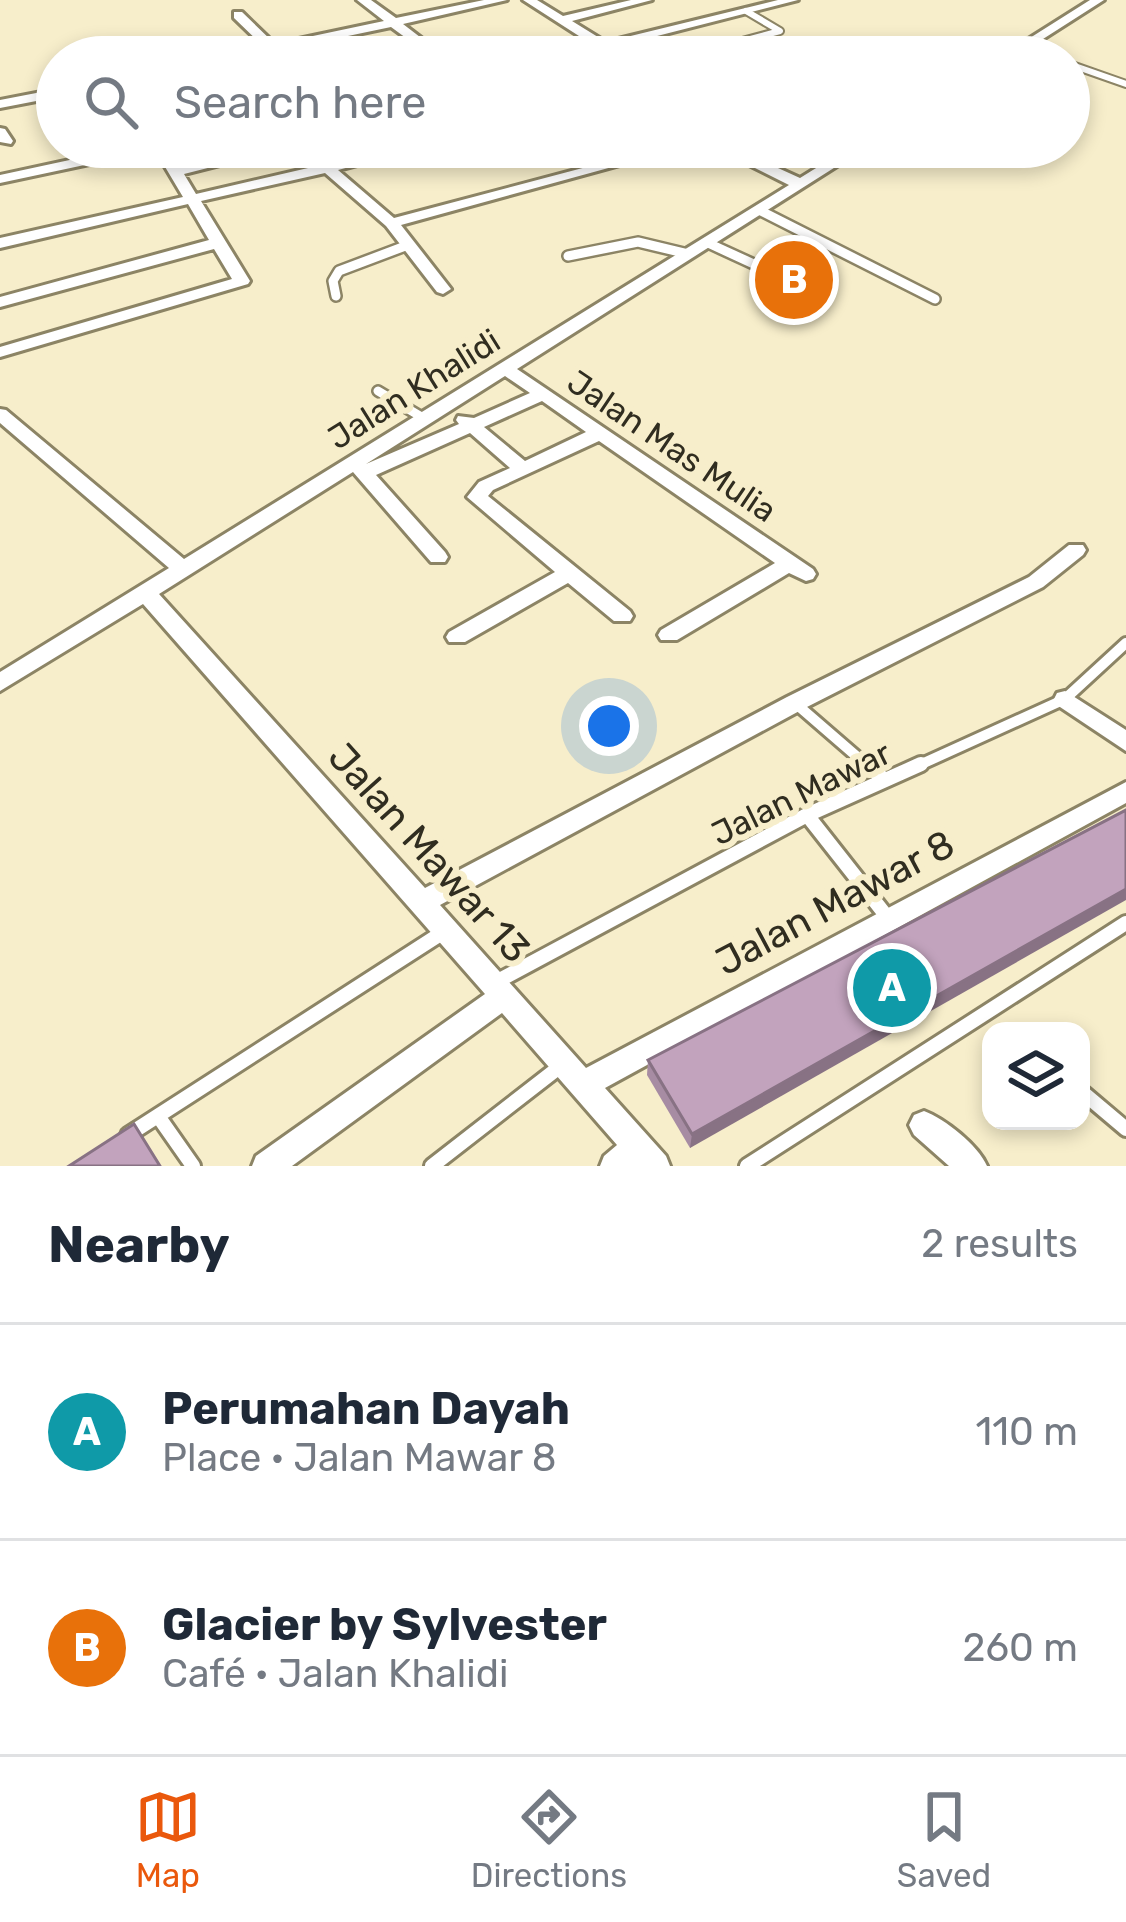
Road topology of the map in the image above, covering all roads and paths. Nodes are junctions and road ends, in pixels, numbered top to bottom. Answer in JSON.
{"nodes":[{"id":1,"x":363,"y":0,"type":"edge"},
{"id":2,"x":501,"y":0,"type":"edge"},
{"id":3,"x":529,"y":0,"type":"edge"},
{"id":4,"x":646,"y":0,"type":"edge"},
{"id":5,"x":792,"y":0,"type":"edge"},
{"id":6,"x":1098,"y":0,"type":"edge"},
{"id":7,"x":610,"y":3,"type":"edge"},
{"id":8,"x":746,"y":11,"type":"junction"},
{"id":9,"x":238,"y":15,"type":"dead end"},
{"id":10,"x":562,"y":20,"type":"junction"},
{"id":11,"x":398,"y":23,"type":"junction"},
{"id":12,"x":260,"y":36,"type":"edge"},
{"id":13,"x":346,"y":36,"type":"edge"},
{"id":14,"x":414,"y":36,"type":"edge"},
{"id":15,"x":588,"y":36,"type":"edge"},
{"id":16,"x":645,"y":36,"type":"edge"},
{"id":17,"x":761,"y":36,"type":"edge"},
{"id":18,"x":1041,"y":36,"type":"edge"},
{"id":19,"x":1090,"y":71,"type":"edge"},
{"id":20,"x":1126,"y":84,"type":"edge"},
{"id":21,"x":36,"y":96,"type":"edge"},
{"id":22,"x":0,"y":104,"type":"edge"},
{"id":23,"x":51,"y":168,"type":"edge"},
{"id":24,"x":172,"y":168,"type":"edge"},
{"id":25,"x":193,"y":168,"type":"edge"},
{"id":26,"x":328,"y":168,"type":"joint"},
{"id":27,"x":599,"y":168,"type":"edge"},
{"id":28,"x":765,"y":168,"type":"edge"},
{"id":29,"x":826,"y":168,"type":"edge"},
{"id":30,"x":176,"y":172,"type":"junction"},
{"id":31,"x":0,"y":179,"type":"edge"},
{"id":32,"x":800,"y":184,"type":"junction"},
{"id":33,"x":194,"y":199,"type":"junction"},
{"id":34,"x":759,"y":210,"type":"junction"},
{"id":35,"x":392,"y":223,"type":"junction"},
{"id":36,"x":221,"y":242,"type":"junction"},
{"id":37,"x":0,"y":243,"type":"edge"},
{"id":38,"x":708,"y":243,"type":"junction"},
{"id":39,"x":408,"y":245,"type":"junction"},
{"id":40,"x":688,"y":254,"type":"junction"},
{"id":41,"x":568,"y":256,"type":"dead end"},
{"id":42,"x":443,"y":289,"type":"dead end"},
{"id":43,"x":819,"y":294,"type":"dead end"},
{"id":44,"x":336,"y":296,"type":"dead end"},
{"id":45,"x":935,"y":299,"type":"dead end"},
{"id":46,"x":0,"y":302,"type":"edge"},
{"id":47,"x":0,"y":352,"type":"edge"},
{"id":48,"x":505,"y":368,"type":"junction"},
{"id":49,"x":378,"y":392,"type":"dead end"},
{"id":50,"x":543,"y":394,"type":"junction"},
{"id":51,"x":445,"y":406,"type":"junction"},
{"id":52,"x":0,"y":415,"type":"edge"},
{"id":53,"x":425,"y":418,"type":"junction"},
{"id":54,"x":472,"y":424,"type":"junction"},
{"id":55,"x":600,"y":433,"type":"junction"},
{"id":56,"x":389,"y":438,"type":"junction"},
{"id":57,"x":407,"y":453,"type":"junction"},
{"id":58,"x":359,"y":467,"type":"junction"},
{"id":59,"x":523,"y":469,"type":"junction"},
{"id":60,"x":1076,"y":550,"type":"dead end"},
{"id":61,"x":438,"y":557,"type":"dead end"},
{"id":62,"x":184,"y":569,"type":"junction"},
{"id":63,"x":569,"y":573,"type":"junction"},
{"id":64,"x":146,"y":592,"type":"junction"},
{"id":65,"x":622,"y":616,"type":"dead end"},
{"id":66,"x":669,"y":635,"type":"dead end"},
{"id":67,"x":458,"y":637,"type":"dead end"},
{"id":68,"x":1126,"y":643,"type":"edge"},
{"id":69,"x":0,"y":683,"type":"edge"},
{"id":70,"x":1065,"y":699,"type":"junction"},
{"id":71,"x":795,"y":703,"type":"junction"},
{"id":72,"x":1126,"y":742,"type":"edge"},
{"id":73,"x":885,"y":780,"type":"junction"},
{"id":74,"x":1126,"y":793,"type":"edge"},
{"id":75,"x":807,"y":815,"type":"junction"},
{"id":76,"x":419,"y":904,"type":"junction"},
{"id":77,"x":888,"y":918,"type":"junction"},
{"id":78,"x":1126,"y":923,"type":"edge"},
{"id":79,"x":446,"y":930,"type":"junction"},
{"id":80,"x":498,"y":990,"type":"junction"},
{"id":81,"x":573,"y":1074,"type":"junction"},
{"id":82,"x":1090,"y":1098,"type":"edge"},
{"id":83,"x":158,"y":1116,"type":"junction"},
{"id":84,"x":924,"y":1125,"type":"dead end"},
{"id":85,"x":1126,"y":1129,"type":"edge"},
{"id":86,"x":119,"y":1141,"type":"edge"},
{"id":87,"x":636,"y":1160,"type":"edge"},
{"id":88,"x":193,"y":1166,"type":"edge"},
{"id":89,"x":267,"y":1166,"type":"edge"},
{"id":90,"x":432,"y":1166,"type":"edge"},
{"id":91,"x":747,"y":1166,"type":"edge"},
{"id":92,"x":972,"y":1166,"type":"edge"}],
"edges":[{"from":1,"to":11,"type":"street"},
{"from":2,"to":11,"type":"street"},
{"from":3,"to":10,"type":"street"},
{"from":4,"to":7,"type":"street"},
{"from":5,"to":8,"type":"street"},
{"from":6,"to":18,"type":"street"},
{"from":7,"to":10,"type":"street"},
{"from":8,"to":16,"type":"street"},
{"from":8,"to":17,"type":"lane"},
{"from":9,"to":12,"type":"street"},
{"from":10,"to":15,"type":"street"},
{"from":11,"to":13,"type":"street"},
{"from":11,"to":14,"type":"street"},
{"from":19,"to":20,"type":"lane"},
{"from":21,"to":22,"type":"street"},
{"from":23,"to":31,"type":"street"},
{"from":24,"to":30,"type":"street"},
{"from":25,"to":30,"type":"street"},
{"from":26,"to":33,"type":"street"},
{"from":26,"to":35,"type":"street"},
{"from":27,"to":35,"type":"street"},
{"from":28,"to":32,"type":"street"},
{"from":29,"to":32,"type":"street","name":"Jalan Khalidi"},
{"from":30,"to":33,"type":"street"},
{"from":32,"to":34,"type":"street","name":"Jalan Khalidi"},
{"from":33,"to":36,"type":"street"},
{"from":33,"to":37,"type":"street"},
{"from":34,"to":38,"type":"street","name":"Jalan Khalidi"},
{"from":34,"to":45,"type":"lane"},
{"from":35,"to":39,"type":"street"},
{"from":36,"to":46,"type":"street"},
{"from":36,"to":47,"type":"street"},
{"from":38,"to":40,"type":"street","name":"Jalan Khalidi"},
{"from":38,"to":43,"type":"lane"},
{"from":39,"to":42,"type":"street"},
{"from":39,"to":44,"type":"lane"},
{"from":40,"to":41,"type":"lane"},
{"from":40,"to":48,"type":"street","name":"Jalan Khalidi"},
{"from":48,"to":50,"type":"street","name":"Jalan Mas Mulia"},
{"from":48,"to":51,"type":"street","name":"Jalan Khalidi"},
{"from":49,"to":53,"type":"lane"},
{"from":50,"to":54,"type":"street"},
{"from":50,"to":55,"type":"street","name":"Jalan Mas Mulia"},
{"from":51,"to":53,"type":"street","name":"Jalan Khalidi"},
{"from":51,"to":54,"type":"street"},
{"from":52,"to":62,"type":"street"},
{"from":53,"to":56,"type":"street","name":"Jalan Khalidi"},
{"from":54,"to":57,"type":"street"},
{"from":54,"to":59,"type":"street"},
{"from":55,"to":59,"type":"street"},
{"from":55,"to":66,"type":"street","name":"Jalan Mas Mulia"},
{"from":56,"to":57,"type":"street"},
{"from":56,"to":58,"type":"street","name":"Jalan Khalidi"},
{"from":57,"to":58,"type":"street"},
{"from":58,"to":61,"type":"street"},
{"from":58,"to":62,"type":"street","name":"Jalan Khalidi"},
{"from":59,"to":63,"type":"street"},
{"from":60,"to":71,"type":"street"},
{"from":62,"to":64,"type":"street","name":"Jalan Khalidi"},
{"from":63,"to":65,"type":"street"},
{"from":63,"to":67,"type":"street"},
{"from":64,"to":69,"type":"street","name":"Jalan Khalidi"},
{"from":64,"to":76,"type":"street","name":"Jalan Mawar 13"},
{"from":68,"to":70,"type":"lane","name":"Jalan Mawar"},
{"from":70,"to":72,"type":"street"},
{"from":70,"to":73,"type":"lane","name":"Jalan Mawar"},
{"from":71,"to":73,"type":"lane"},
{"from":71,"to":76,"type":"street"},
{"from":73,"to":75,"type":"lane","name":"Jalan Mawar"},
{"from":74,"to":77,"type":"street","name":"Jalan Mawar 8"},
{"from":75,"to":77,"type":"lane"},
{"from":75,"to":80,"type":"lane","name":"Jalan Mawar"},
{"from":76,"to":79,"type":"street","name":"Jalan Mawar 13"},
{"from":77,"to":81,"type":"street","name":"Jalan Mawar 8"},
{"from":78,"to":91,"type":"lane"},
{"from":79,"to":80,"type":"street","name":"Jalan Mawar 13"},
{"from":79,"to":83,"type":"lane"},
{"from":80,"to":81,"type":"street","name":"Jalan Mawar 13"},
{"from":80,"to":89,"type":"street"},
{"from":81,"to":87,"type":"street","name":"Jalan Mawar 13"},
{"from":81,"to":90,"type":"lane"},
{"from":82,"to":85,"type":"lane"},
{"from":83,"to":86,"type":"lane"},
{"from":83,"to":88,"type":"lane"},
{"from":84,"to":92,"type":"street"}]}
